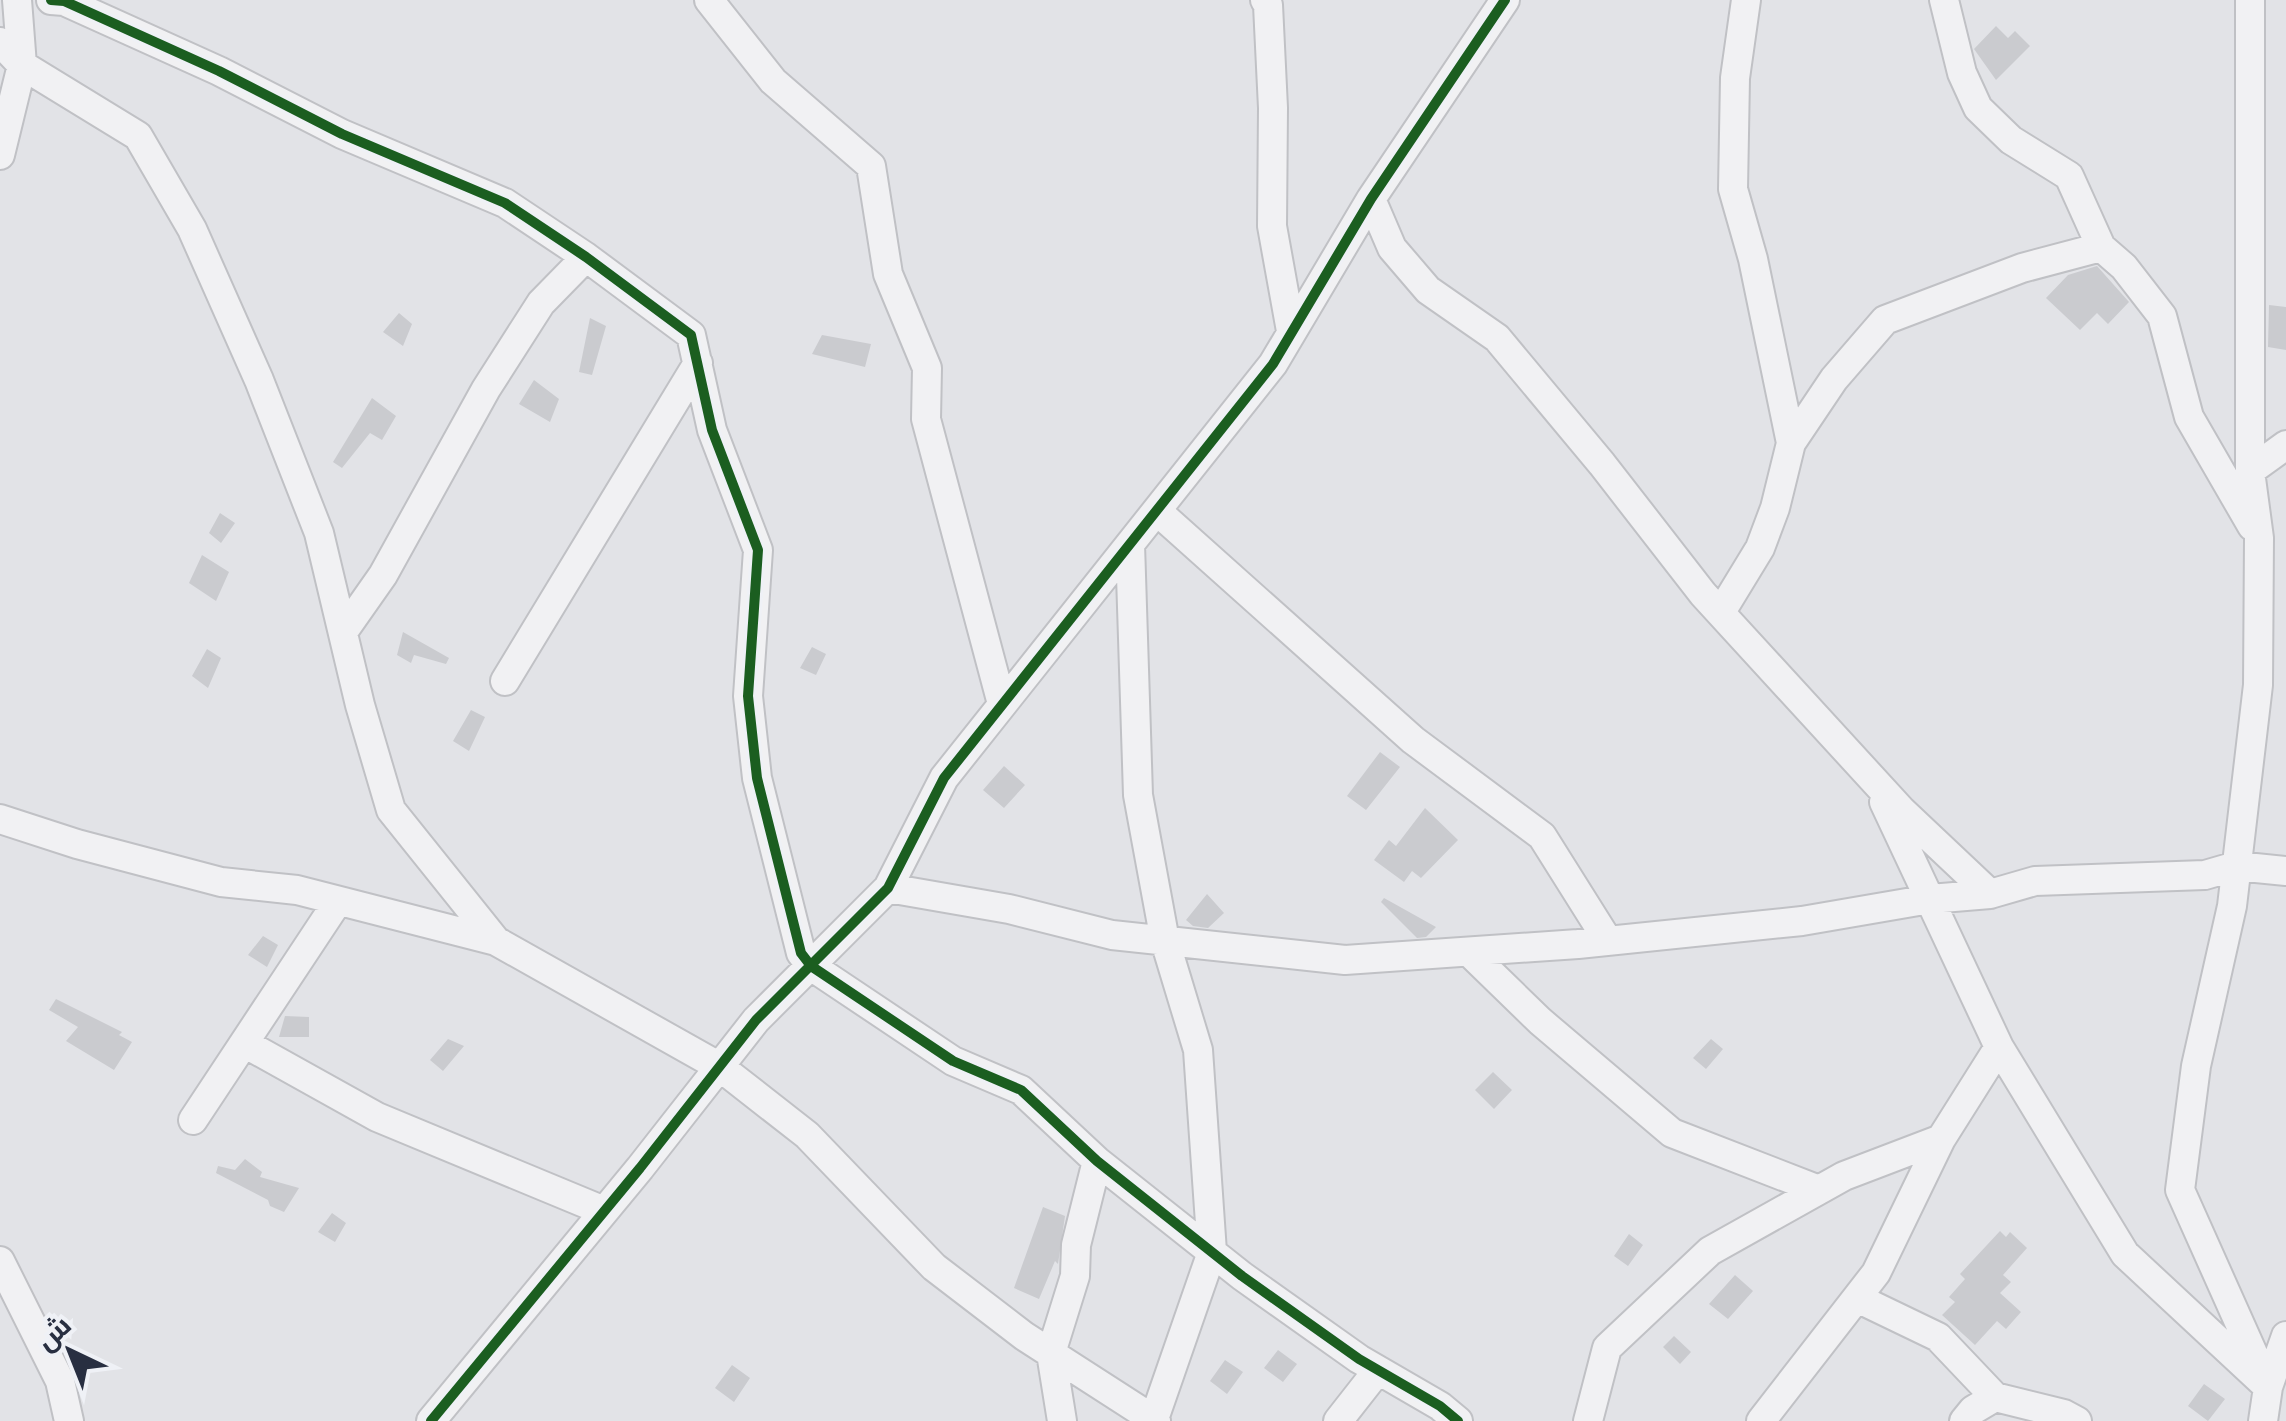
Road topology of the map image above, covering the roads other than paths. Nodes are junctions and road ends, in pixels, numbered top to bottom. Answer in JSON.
{"nodes":[{"id":1,"x":17,"y":0,"type":"edge"},
{"id":2,"x":51,"y":0,"type":"edge"},
{"id":3,"x":710,"y":0,"type":"edge"},
{"id":4,"x":1265,"y":0,"type":"edge"},
{"id":5,"x":1505,"y":0,"type":"edge"},
{"id":6,"x":1746,"y":0,"type":"edge"},
{"id":7,"x":1944,"y":0,"type":"edge"},
{"id":8,"x":2250,"y":0,"type":"edge"},
{"id":9,"x":0,"y":42,"type":"edge"},
{"id":10,"x":22,"y":65,"type":"junction"},
{"id":11,"x":0,"y":154,"type":"edge"},
{"id":12,"x":1371,"y":199,"type":"junction"},
{"id":13,"x":2102,"y":247,"type":"junction"},
{"id":14,"x":586,"y":257,"type":"junction"},
{"id":15,"x":1291,"y":331,"type":"junction"},
{"id":16,"x":698,"y":363,"type":"junction"},
{"id":17,"x":1790,"y":444,"type":"junction"},
{"id":18,"x":2286,"y":445,"type":"edge"},
{"id":19,"x":2250,"y":472,"type":"junction"},
{"id":20,"x":1156,"y":511,"type":"junction"},
{"id":21,"x":2259,"y":538,"type":"junction"},
{"id":22,"x":1130,"y":544,"type":"junction"},
{"id":23,"x":1722,"y":612,"type":"junction"},
{"id":24,"x":343,"y":632,"type":"junction"},
{"id":25,"x":505,"y":681,"type":"dead end"},
{"id":26,"x":1002,"y":704,"type":"junction"},
{"id":27,"x":1873,"y":778,"type":"junction"},
{"id":28,"x":0,"y":818,"type":"edge"},
{"id":29,"x":2236,"y":866,"type":"junction"},
{"id":30,"x":2286,"y":871,"type":"edge"},
{"id":31,"x":888,"y":888,"type":"junction"},
{"id":32,"x":1990,"y":894,"type":"junction"},
{"id":33,"x":1930,"y":899,"type":"junction"},
{"id":34,"x":338,"y":900,"type":"junction"},
{"id":35,"x":496,"y":941,"type":"junction"},
{"id":36,"x":1165,"y":941,"type":"junction"},
{"id":37,"x":1608,"y":941,"type":"junction"},
{"id":38,"x":1469,"y":952,"type":"junction"},
{"id":39,"x":811,"y":966,"type":"junction"},
{"id":40,"x":244,"y":1043,"type":"junction"},
{"id":41,"x":1999,"y":1047,"type":"junction"},
{"id":42,"x":720,"y":1067,"type":"junction"},
{"id":43,"x":193,"y":1120,"type":"dead end"},
{"id":44,"x":1941,"y":1139,"type":"junction"},
{"id":45,"x":1098,"y":1162,"type":"junction"},
{"id":46,"x":1820,"y":1190,"type":"junction"},
{"id":47,"x":604,"y":1211,"type":"junction"},
{"id":48,"x":1212,"y":1252,"type":"junction"},
{"id":49,"x":0,"y":1262,"type":"edge"},
{"id":50,"x":1858,"y":1298,"type":"junction"},
{"id":51,"x":2286,"y":1336,"type":"edge"},
{"id":52,"x":1051,"y":1353,"type":"junction"},
{"id":53,"x":1378,"y":1370,"type":"junction"},
{"id":54,"x":2268,"y":1388,"type":"junction"},
{"id":55,"x":1995,"y":1397,"type":"junction"},
{"id":56,"x":1155,"y":1420,"type":"edge"},
{"id":57,"x":69,"y":1421,"type":"edge"},
{"id":58,"x":431,"y":1421,"type":"edge"},
{"id":59,"x":1062,"y":1421,"type":"edge"},
{"id":60,"x":1338,"y":1421,"type":"edge"},
{"id":61,"x":1458,"y":1421,"type":"edge"},
{"id":62,"x":1588,"y":1421,"type":"edge"},
{"id":63,"x":1760,"y":1421,"type":"edge"},
{"id":64,"x":1964,"y":1421,"type":"edge"},
{"id":65,"x":2078,"y":1421,"type":"edge"},
{"id":66,"x":2263,"y":1421,"type":"edge"}],
"edges":[{"from":1,"to":10,"type":"street"},
{"from":2,"to":14,"type":"street"},
{"from":3,"to":26,"type":"street"},
{"from":4,"to":15,"type":"street"},
{"from":5,"to":12,"type":"street"},
{"from":6,"to":17,"type":"street"},
{"from":7,"to":13,"type":"street"},
{"from":8,"to":19,"type":"street"},
{"from":9,"to":10,"type":"street"},
{"from":10,"to":11,"type":"street"},
{"from":10,"to":24,"type":"street"},
{"from":12,"to":15,"type":"street"},
{"from":12,"to":23,"type":"street"},
{"from":13,"to":17,"type":"street"},
{"from":13,"to":21,"type":"street"},
{"from":14,"to":16,"type":"street"},
{"from":14,"to":24,"type":"street"},
{"from":15,"to":20,"type":"street"},
{"from":16,"to":25,"type":"street"},
{"from":16,"to":39,"type":"street"},
{"from":17,"to":23,"type":"street"},
{"from":18,"to":19,"type":"street"},
{"from":19,"to":21,"type":"street"},
{"from":20,"to":22,"type":"street"},
{"from":20,"to":37,"type":"street"},
{"from":21,"to":29,"type":"street"},
{"from":22,"to":26,"type":"street"},
{"from":22,"to":36,"type":"street"},
{"from":23,"to":27,"type":"street"},
{"from":24,"to":35,"type":"street"},
{"from":26,"to":31,"type":"street"},
{"from":27,"to":32,"type":"street"},
{"from":27,"to":33,"type":"street"},
{"from":28,"to":34,"type":"street"},
{"from":29,"to":30,"type":"street"},
{"from":29,"to":32,"type":"street"},
{"from":29,"to":54,"type":"street"},
{"from":31,"to":36,"type":"street"},
{"from":31,"to":39,"type":"street"},
{"from":32,"to":33,"type":"street"},
{"from":33,"to":37,"type":"street"},
{"from":33,"to":41,"type":"street"},
{"from":34,"to":35,"type":"street"},
{"from":34,"to":40,"type":"street"},
{"from":35,"to":42,"type":"street"},
{"from":36,"to":38,"type":"street"},
{"from":36,"to":48,"type":"street"},
{"from":37,"to":38,"type":"street"},
{"from":38,"to":46,"type":"street"},
{"from":39,"to":42,"type":"street"},
{"from":39,"to":45,"type":"street"},
{"from":40,"to":43,"type":"street"},
{"from":40,"to":47,"type":"street"},
{"from":41,"to":44,"type":"street"},
{"from":41,"to":54,"type":"street"},
{"from":42,"to":47,"type":"street"},
{"from":42,"to":52,"type":"street"},
{"from":44,"to":46,"type":"street"},
{"from":44,"to":50,"type":"street"},
{"from":45,"to":48,"type":"street"},
{"from":45,"to":52,"type":"street"},
{"from":46,"to":62,"type":"street"},
{"from":47,"to":58,"type":"street"},
{"from":48,"to":53,"type":"street"},
{"from":48,"to":56,"type":"street"},
{"from":49,"to":57,"type":"street"},
{"from":50,"to":55,"type":"street"},
{"from":50,"to":63,"type":"street"},
{"from":51,"to":54,"type":"street"},
{"from":52,"to":56,"type":"street"},
{"from":52,"to":59,"type":"street"},
{"from":53,"to":60,"type":"street"},
{"from":53,"to":61,"type":"street"},
{"from":54,"to":66,"type":"street"},
{"from":55,"to":64,"type":"street"},
{"from":55,"to":65,"type":"street"}]}
